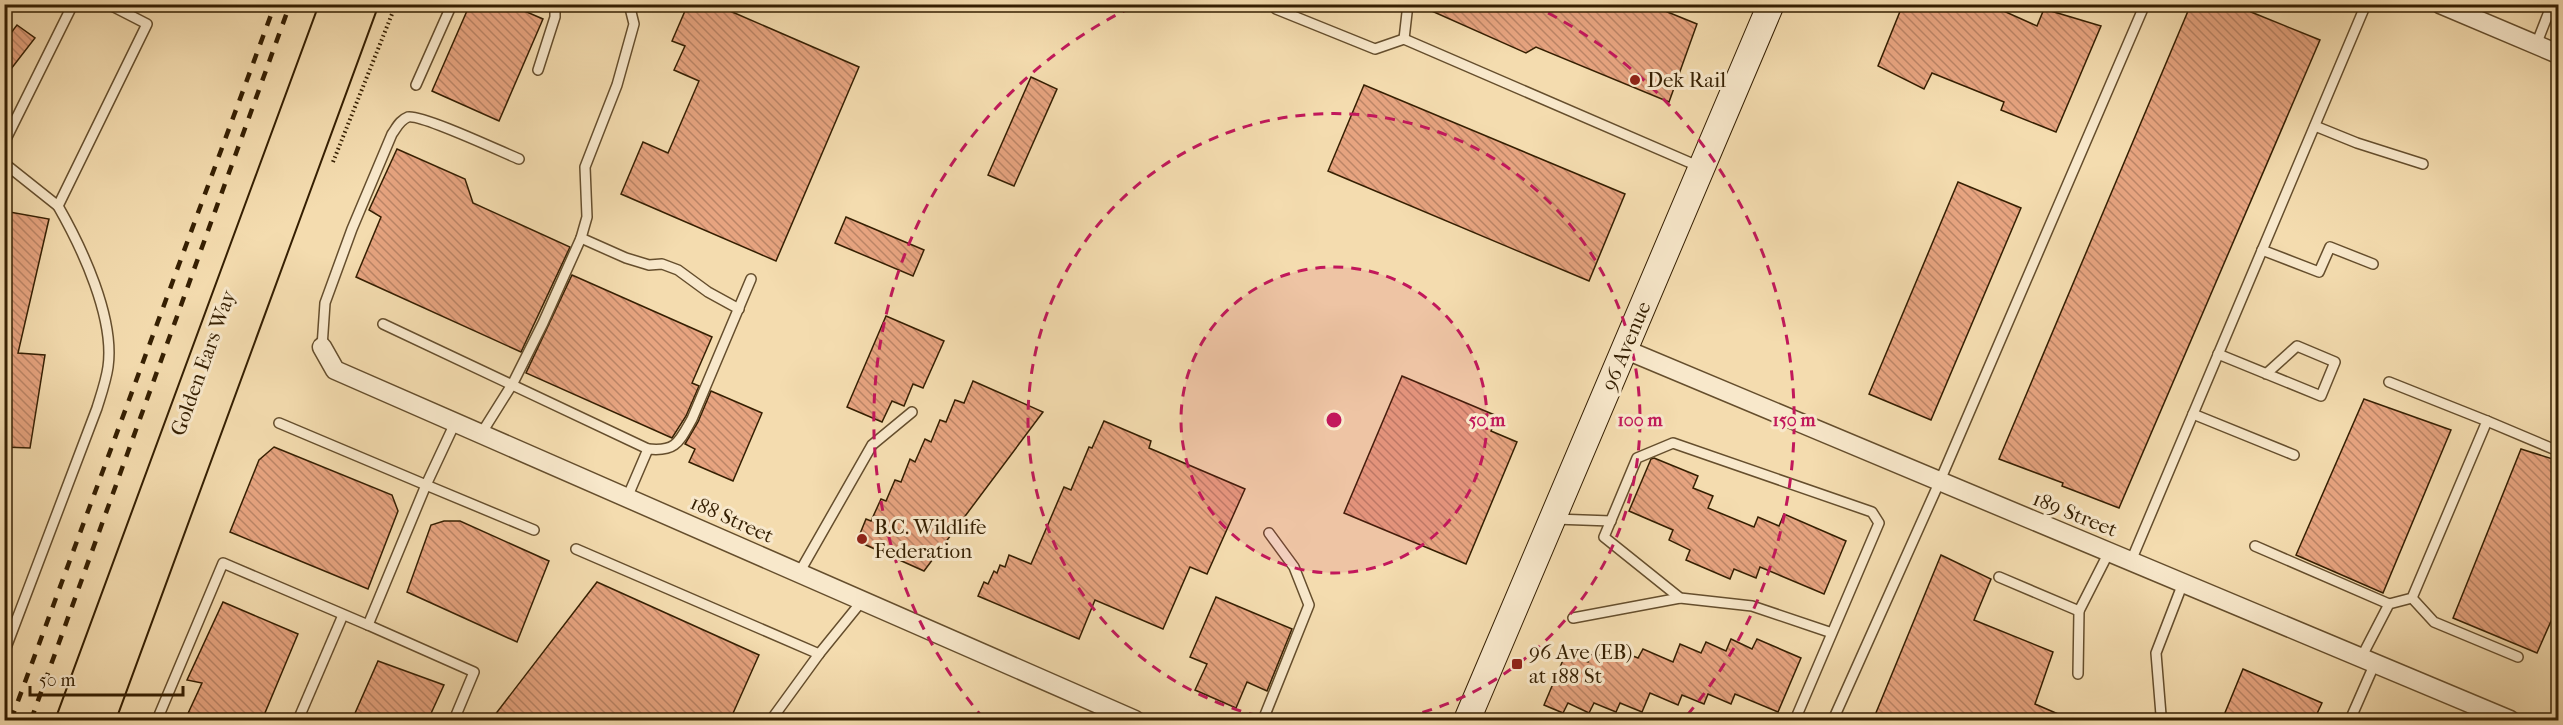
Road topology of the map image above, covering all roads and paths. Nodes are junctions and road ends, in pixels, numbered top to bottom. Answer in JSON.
{"nodes":[{"id":1,"x":73,"y":4,"type":"edge"},
{"id":2,"x":108,"y":4,"type":"edge"},
{"id":3,"x":335,"y":4,"type":"edge"},
{"id":4,"x":363,"y":4,"type":"edge"},
{"id":5,"x":453,"y":4,"type":"edge"},
{"id":6,"x":555,"y":4,"type":"edge"},
{"id":7,"x":629,"y":4,"type":"edge"},
{"id":8,"x":1408,"y":4,"type":"edge"},
{"id":9,"x":1771,"y":4,"type":"edge"},
{"id":10,"x":2145,"y":4,"type":"edge"},
{"id":11,"x":2366,"y":4,"type":"edge"},
{"id":12,"x":2440,"y":4,"type":"edge"},
{"id":13,"x":2552,"y":4,"type":"edge"},
{"id":14,"x":1276,"y":9,"type":"dead end"},
{"id":15,"x":1404,"y":39,"type":"junction"},
{"id":16,"x":2536,"y":45,"type":"junction"},
{"id":17,"x":2559,"y":54,"type":"edge"},
{"id":18,"x":538,"y":70,"type":"dead end"},
{"id":19,"x":416,"y":85,"type":"dead end"},
{"id":20,"x":2315,"y":126,"type":"junction"},
{"id":21,"x":4,"y":143,"type":"edge"},
{"id":22,"x":519,"y":159,"type":"dead end"},
{"id":23,"x":4,"y":163,"type":"edge"},
{"id":24,"x":2423,"y":164,"type":"dead end"},
{"id":25,"x":1703,"y":168,"type":"junction"},
{"id":26,"x":58,"y":206,"type":"junction"},
{"id":27,"x":581,"y":238,"type":"junction"},
{"id":28,"x":2262,"y":250,"type":"junction"},
{"id":29,"x":2373,"y":264,"type":"dead end"},
{"id":30,"x":752,"y":279,"type":"dead end"},
{"id":31,"x":739,"y":309,"type":"junction"},
{"id":32,"x":383,"y":324,"type":"dead end"},
{"id":33,"x":321,"y":347,"type":"joint"},
{"id":34,"x":1624,"y":350,"type":"junction"},
{"id":35,"x":2218,"y":354,"type":"junction"},
{"id":36,"x":2266,"y":374,"type":"junction"},
{"id":37,"x":2389,"y":382,"type":"dead end"},
{"id":38,"x":513,"y":383,"type":"junction"},
{"id":39,"x":912,"y":412,"type":"dead end"},
{"id":40,"x":2193,"y":414,"type":"junction"},
{"id":41,"x":2487,"y":421,"type":"junction"},
{"id":42,"x":279,"y":423,"type":"dead end"},
{"id":43,"x":455,"y":423,"type":"junction"},
{"id":44,"x":481,"y":434,"type":"junction"},
{"id":45,"x":648,"y":449,"type":"junction"},
{"id":46,"x":2559,"y":451,"type":"edge"},
{"id":47,"x":2294,"y":454,"type":"dead end"},
{"id":48,"x":1939,"y":483,"type":"junction"},
{"id":49,"x":426,"y":484,"type":"junction"},
{"id":50,"x":627,"y":498,"type":"junction"},
{"id":51,"x":1553,"y":519,"type":"junction"},
{"id":52,"x":1611,"y":521,"type":"junction"},
{"id":53,"x":534,"y":530,"type":"dead end"},
{"id":54,"x":1269,"y":533,"type":"dead end"},
{"id":55,"x":2255,"y":546,"type":"dead end"},
{"id":56,"x":576,"y":549,"type":"dead end"},
{"id":57,"x":2109,"y":552,"type":"junction"},
{"id":58,"x":2131,"y":561,"type":"junction"},
{"id":59,"x":799,"y":573,"type":"junction"},
{"id":60,"x":1999,"y":577,"type":"dead end"},
{"id":61,"x":2183,"y":583,"type":"junction"},
{"id":62,"x":1680,"y":598,"type":"junction"},
{"id":63,"x":2412,"y":598,"type":"junction"},
{"id":64,"x":862,"y":601,"type":"junction"},
{"id":65,"x":2389,"y":604,"type":"junction"},
{"id":66,"x":2079,"y":611,"type":"junction"},
{"id":67,"x":343,"y":615,"type":"junction"},
{"id":68,"x":1573,"y":618,"type":"dead end"},
{"id":69,"x":368,"y":625,"type":"junction"},
{"id":70,"x":1832,"y":633,"type":"junction"},
{"id":71,"x":4,"y":653,"type":"edge"},
{"id":72,"x":819,"y":654,"type":"junction"},
{"id":73,"x":2518,"y":657,"type":"dead end"},
{"id":74,"x":2368,"y":661,"type":"junction"},
{"id":75,"x":2078,"y":674,"type":"dead end"},
{"id":76,"x":71,"y":720,"type":"edge"},
{"id":77,"x":100,"y":720,"type":"edge"},
{"id":78,"x":157,"y":720,"type":"edge"},
{"id":79,"x":298,"y":720,"type":"edge"},
{"id":80,"x":454,"y":720,"type":"edge"},
{"id":81,"x":771,"y":720,"type":"edge"},
{"id":82,"x":1135,"y":720,"type":"edge"},
{"id":83,"x":1263,"y":720,"type":"edge"},
{"id":84,"x":1467,"y":720,"type":"edge"},
{"id":85,"x":1795,"y":720,"type":"edge"},
{"id":86,"x":1833,"y":720,"type":"edge"},
{"id":87,"x":2159,"y":720,"type":"edge"},
{"id":88,"x":2350,"y":720,"type":"edge"},
{"id":89,"x":2510,"y":720,"type":"edge"}],
"edges":[{"from":1,"to":21,"type":"lane"},
{"from":2,"to":26,"type":"lane"},
{"from":3,"to":76,"type":"main road","name":"Golden Ears Way"},
{"from":4,"to":77,"type":"main road","name":"Golden Ears Way"},
{"from":5,"to":19,"type":"lane"},
{"from":6,"to":18,"type":"lane"},
{"from":7,"to":27,"type":"lane"},
{"from":8,"to":15,"type":"lane"},
{"from":9,"to":25,"type":"main road","name":"96 Avenue"},
{"from":10,"to":48,"type":"lane"},
{"from":11,"to":20,"type":"lane"},
{"from":12,"to":16,"type":"street"},
{"from":13,"to":16,"type":"lane"},
{"from":14,"to":15,"type":"lane"},
{"from":15,"to":25,"type":"lane"},
{"from":16,"to":17,"type":"street"},
{"from":20,"to":24,"type":"lane"},
{"from":20,"to":28,"type":"lane"},
{"from":22,"to":33,"type":"lane"},
{"from":23,"to":26,"type":"lane"},
{"from":25,"to":34,"type":"main road","name":"96 Avenue"},
{"from":26,"to":71,"type":"lane"},
{"from":27,"to":31,"type":"lane"},
{"from":27,"to":38,"type":"lane"},
{"from":28,"to":29,"type":"lane"},
{"from":28,"to":35,"type":"lane"},
{"from":30,"to":31,"type":"lane"},
{"from":31,"to":45,"type":"lane"},
{"from":32,"to":38,"type":"lane"},
{"from":33,"to":43,"type":"street","name":"188 Street"},
{"from":34,"to":48,"type":"street","name":"189 Street"},
{"from":34,"to":51,"type":"main road","name":"96 Avenue"},
{"from":35,"to":36,"type":"lane"},
{"from":35,"to":40,"type":"lane"},
{"from":36,"to":36,"type":"lane"},
{"from":37,"to":41,"type":"lane"},
{"from":38,"to":44,"type":"lane"},
{"from":38,"to":45,"type":"lane"},
{"from":39,"to":59,"type":"lane"},
{"from":40,"to":47,"type":"lane"},
{"from":40,"to":58,"type":"lane"},
{"from":41,"to":46,"type":"lane"},
{"from":41,"to":63,"type":"lane"},
{"from":42,"to":49,"type":"lane"},
{"from":43,"to":44,"type":"street","name":"188 Street"},
{"from":43,"to":49,"type":"lane"},
{"from":44,"to":50,"type":"street","name":"188 Street"},
{"from":45,"to":50,"type":"lane"},
{"from":48,"to":57,"type":"street","name":"189 Street"},
{"from":48,"to":86,"type":"lane"},
{"from":49,"to":53,"type":"lane"},
{"from":49,"to":69,"type":"lane"},
{"from":50,"to":59,"type":"street","name":"188 Street"},
{"from":51,"to":52,"type":"lane"},
{"from":51,"to":84,"type":"main road","name":"96 Avenue"},
{"from":52,"to":62,"type":"lane"},
{"from":52,"to":70,"type":"lane"},
{"from":54,"to":83,"type":"lane"},
{"from":55,"to":65,"type":"lane"},
{"from":56,"to":72,"type":"lane"},
{"from":57,"to":58,"type":"street","name":"189 Street"},
{"from":57,"to":66,"type":"lane"},
{"from":58,"to":61,"type":"street","name":"189 Street"},
{"from":59,"to":64,"type":"street","name":"188 Street"},
{"from":60,"to":66,"type":"lane"},
{"from":61,"to":74,"type":"street","name":"189 Street"},
{"from":61,"to":87,"type":"lane"},
{"from":62,"to":68,"type":"lane"},
{"from":62,"to":70,"type":"lane"},
{"from":63,"to":65,"type":"lane"},
{"from":63,"to":73,"type":"lane"},
{"from":64,"to":72,"type":"lane"},
{"from":64,"to":82,"type":"street","name":"188 Street"},
{"from":65,"to":74,"type":"lane"},
{"from":66,"to":75,"type":"lane"},
{"from":67,"to":69,"type":"lane"},
{"from":67,"to":78,"type":"lane"},
{"from":67,"to":79,"type":"lane"},
{"from":69,"to":80,"type":"lane"},
{"from":70,"to":85,"type":"lane"},
{"from":72,"to":81,"type":"lane"},
{"from":74,"to":88,"type":"lane"},
{"from":74,"to":89,"type":"street","name":"189 Street"}]}
